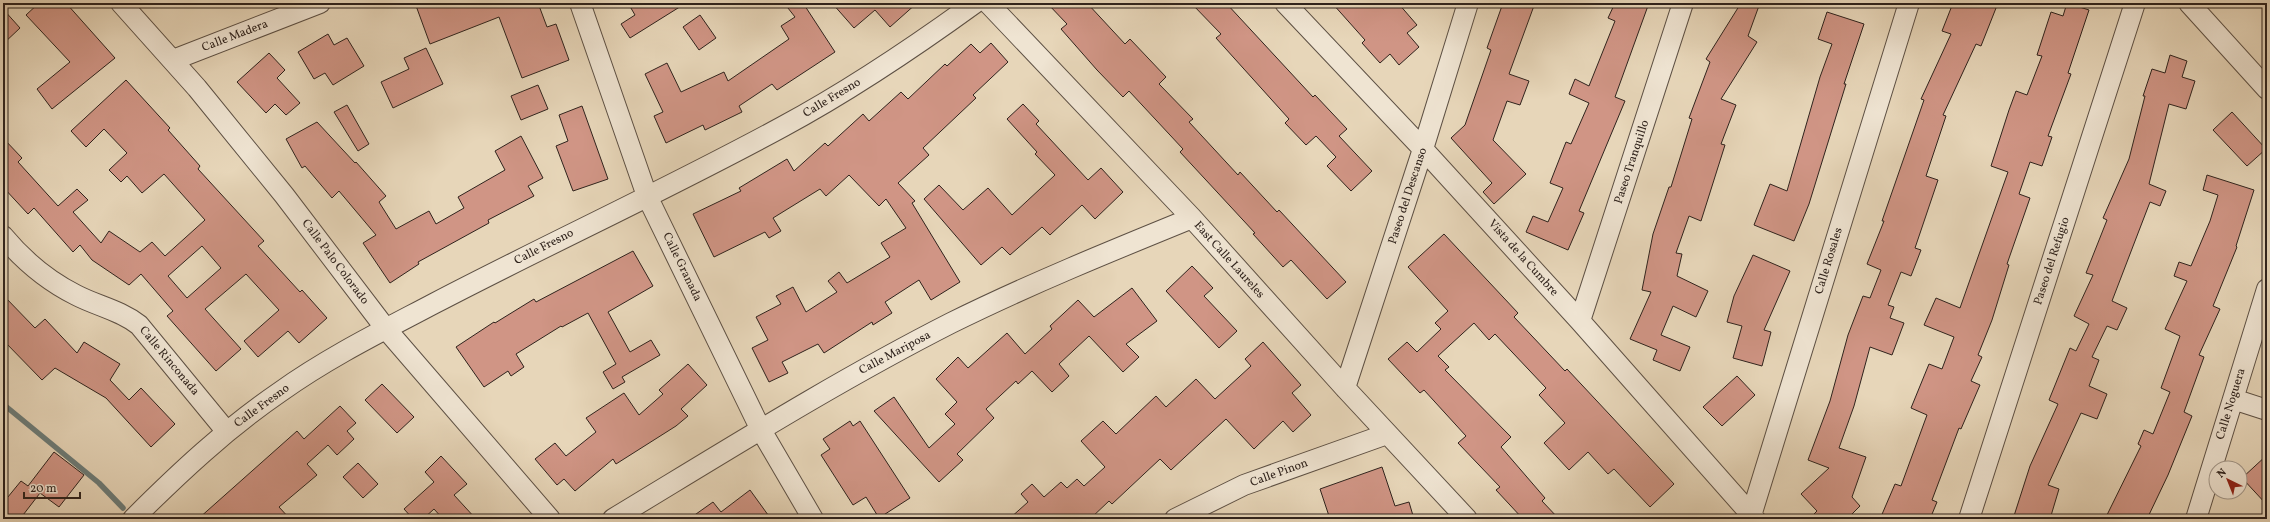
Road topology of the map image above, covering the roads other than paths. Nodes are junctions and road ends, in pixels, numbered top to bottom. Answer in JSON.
{"nodes":[{"id":1,"x":121,"y":3,"type":"edge"},
{"id":2,"x":320,"y":3,"type":"edge"},
{"id":3,"x":580,"y":3,"type":"edge"},
{"id":4,"x":975,"y":3,"type":"edge"},
{"id":5,"x":988,"y":3,"type":"edge"},
{"id":6,"x":1285,"y":3,"type":"edge"},
{"id":7,"x":1468,"y":3,"type":"edge"},
{"id":8,"x":1683,"y":3,"type":"edge"},
{"id":9,"x":1909,"y":3,"type":"edge"},
{"id":10,"x":2135,"y":3,"type":"edge"},
{"id":11,"x":2189,"y":3,"type":"edge"},
{"id":12,"x":173,"y":60,"type":"junction"},
{"id":13,"x":2267,"y":88,"type":"edge"},
{"id":14,"x":1423,"y":149,"type":"junction"},
{"id":15,"x":647,"y":196,"type":"junction"},
{"id":16,"x":1192,"y":218,"type":"junction"},
{"id":17,"x":3,"y":236,"type":"edge"},
{"id":18,"x":2267,"y":289,"type":"edge"},
{"id":19,"x":1580,"y":321,"type":"junction"},
{"id":20,"x":386,"y":329,"type":"junction"},
{"id":21,"x":1345,"y":388,"type":"junction"},
{"id":22,"x":2233,"y":399,"type":"junction"},
{"id":23,"x":2267,"y":410,"type":"edge"},
{"id":24,"x":761,"y":430,"type":"junction"},
{"id":25,"x":227,"y":432,"type":"junction"},
{"id":26,"x":1387,"y":434,"type":"junction"},
{"id":27,"x":1752,"y":518,"type":"edge"},
{"id":28,"x":133,"y":519,"type":"edge"},
{"id":29,"x":550,"y":519,"type":"edge"},
{"id":30,"x":613,"y":519,"type":"edge"},
{"id":31,"x":813,"y":519,"type":"edge"},
{"id":32,"x":1175,"y":519,"type":"edge"},
{"id":33,"x":1467,"y":519,"type":"edge"},
{"id":34,"x":1969,"y":519,"type":"edge"},
{"id":35,"x":2196,"y":519,"type":"edge"}],
"edges":[{"from":1,"to":12,"type":"street","name":"Calle Palo Colorado"},
{"from":2,"to":12,"type":"street","name":"Calle Madera"},
{"from":3,"to":15,"type":"street","name":"Calle Granada"},
{"from":4,"to":15,"type":"street","name":"Calle Fresno"},
{"from":5,"to":16,"type":"street","name":"East Calle Laureles"},
{"from":6,"to":14,"type":"street","name":"Vista de la Cumbre"},
{"from":7,"to":14,"type":"street","name":"Paseo del Descanso"},
{"from":8,"to":19,"type":"street","name":"Paseo Tranquillo"},
{"from":9,"to":27,"type":"street","name":"Calle Rosales"},
{"from":10,"to":34,"type":"street","name":"Paseo del Refugio"},
{"from":11,"to":13,"type":"street"},
{"from":12,"to":20,"type":"street","name":"Calle Palo Colorado"},
{"from":14,"to":19,"type":"street","name":"Vista de la Cumbre"},
{"from":14,"to":21,"type":"street","name":"Paseo del Descanso"},
{"from":15,"to":20,"type":"street","name":"Calle Fresno"},
{"from":15,"to":24,"type":"street","name":"Calle Granada"},
{"from":16,"to":21,"type":"street","name":"East Calle Laureles"},
{"from":16,"to":24,"type":"street","name":"Calle Mariposa"},
{"from":17,"to":25,"type":"street","name":"Calle Rinconada"},
{"from":18,"to":22,"type":"street","name":"Calle Noguera"},
{"from":19,"to":27,"type":"street","name":"Vista de la Cumbre"},
{"from":20,"to":25,"type":"street","name":"Calle Fresno"},
{"from":20,"to":29,"type":"street","name":"Calle Palo Colorado"},
{"from":21,"to":26,"type":"street","name":"East Calle Laureles"},
{"from":22,"to":23,"type":"street"},
{"from":22,"to":35,"type":"street","name":"Calle Noguera"},
{"from":24,"to":30,"type":"street","name":"Calle Mariposa"},
{"from":24,"to":31,"type":"street","name":"Calle Granada"},
{"from":25,"to":28,"type":"street","name":"Calle Fresno"},
{"from":26,"to":32,"type":"street","name":"Calle Pinon"},
{"from":26,"to":33,"type":"street","name":"East Calle Laureles"}]}
